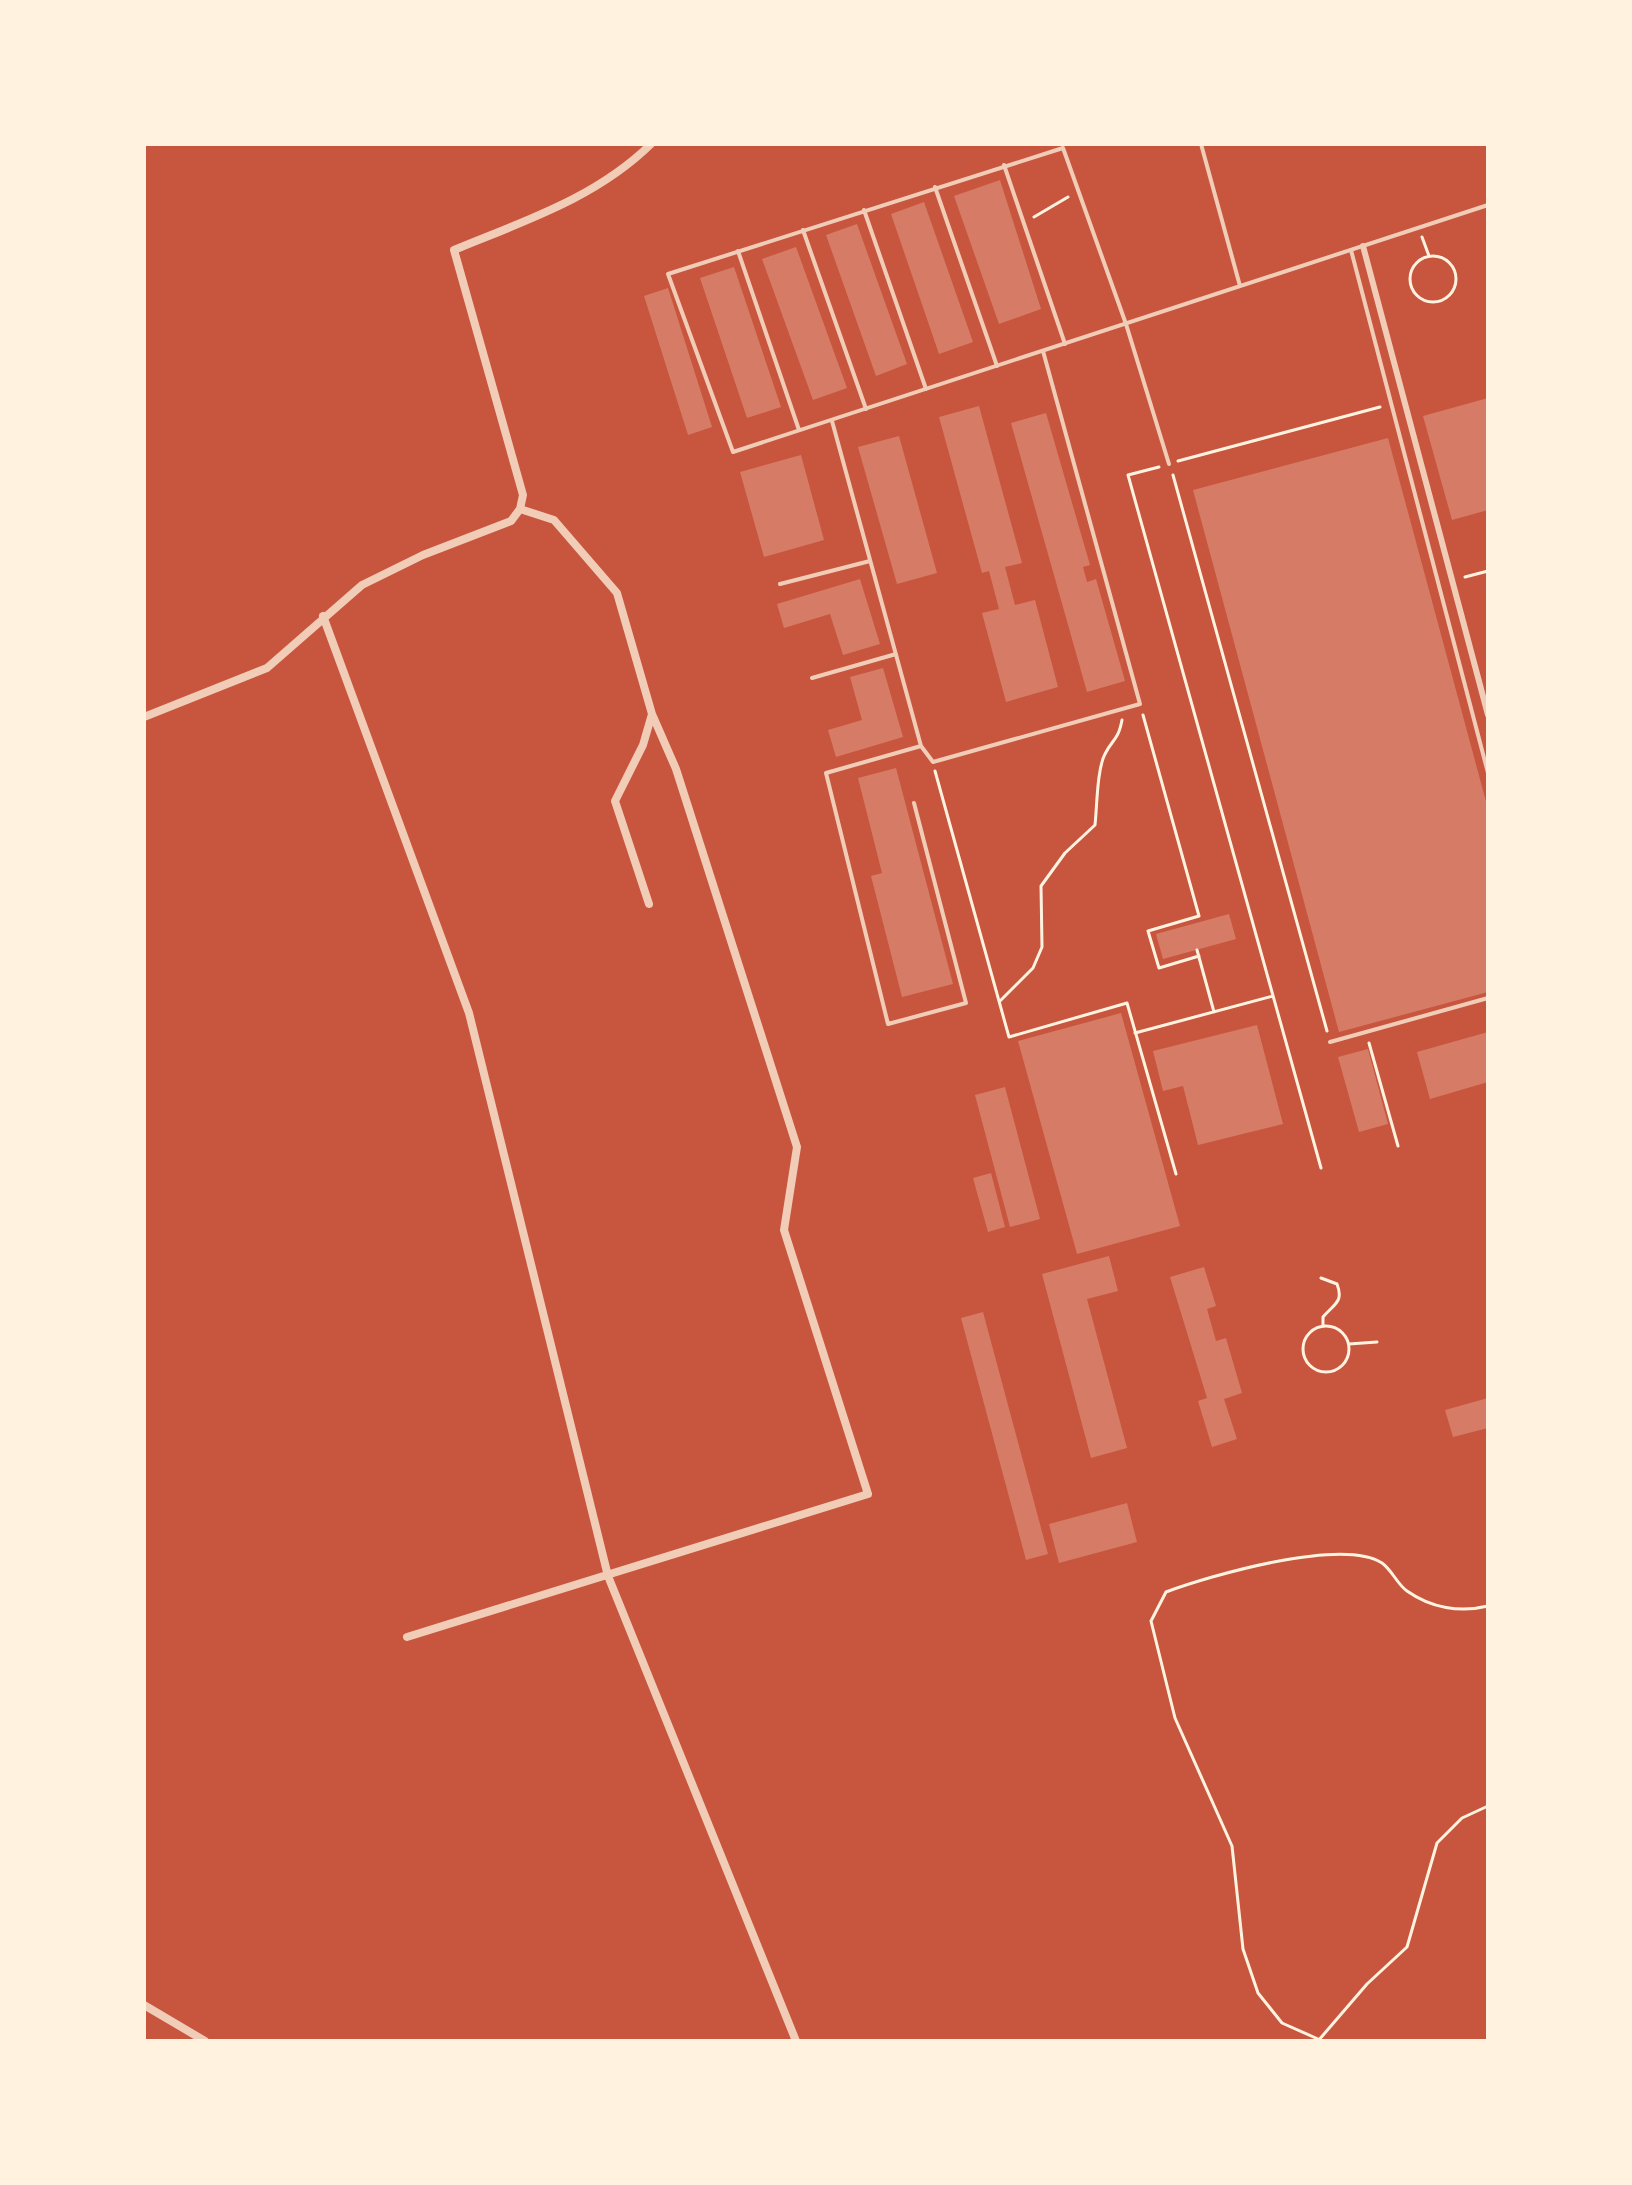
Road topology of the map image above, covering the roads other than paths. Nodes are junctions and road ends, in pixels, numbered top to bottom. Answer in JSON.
{"nodes":[{"id":1,"x":651,"y":144,"type":"edge"},
{"id":2,"x":1201,"y":144,"type":"edge"},
{"id":3,"x":1004,"y":165,"type":"junction"},
{"id":4,"x":935,"y":187,"type":"junction"},
{"id":5,"x":1488,"y":205,"type":"edge"},
{"id":6,"x":864,"y":210,"type":"junction"},
{"id":7,"x":803,"y":230,"type":"junction"},
{"id":8,"x":1363,"y":246,"type":"junction"},
{"id":9,"x":1351,"y":250,"type":"junction"},
{"id":10,"x":738,"y":251,"type":"junction"},
{"id":11,"x":1240,"y":286,"type":"junction"},
{"id":12,"x":1126,"y":324,"type":"junction"},
{"id":13,"x":1065,"y":344,"type":"junction"},
{"id":14,"x":1043,"y":351,"type":"junction"},
{"id":15,"x":997,"y":366,"type":"junction"},
{"id":16,"x":926,"y":389,"type":"junction"},
{"id":17,"x":866,"y":409,"type":"junction"},
{"id":18,"x":832,"y":420,"type":"junction"},
{"id":19,"x":799,"y":431,"type":"junction"},
{"id":20,"x":1169,"y":464,"type":"road end"},
{"id":21,"x":520,"y":509,"type":"junction"},
{"id":22,"x":870,"y":561,"type":"junction"},
{"id":23,"x":780,"y":584,"type":"dead end"},
{"id":24,"x":323,"y":616,"type":"junction"},
{"id":25,"x":896,"y":654,"type":"junction"},
{"id":26,"x":812,"y":678,"type":"dead end"},
{"id":27,"x":652,"y":714,"type":"junction"},
{"id":28,"x":1488,"y":715,"type":"edge"},
{"id":29,"x":144,"y":717,"type":"edge"},
{"id":30,"x":921,"y":746,"type":"junction"},
{"id":31,"x":1488,"y":773,"type":"edge"},
{"id":32,"x":914,"y":803,"type":"dead end"},
{"id":33,"x":649,"y":904,"type":"dead end"},
{"id":34,"x":1488,"y":998,"type":"edge"},
{"id":35,"x":1330,"y":1042,"type":"road end"},
{"id":36,"x":608,"y":1576,"type":"junction"},
{"id":37,"x":407,"y":1637,"type":"dead end"},
{"id":38,"x":144,"y":2005,"type":"edge"},
{"id":39,"x":205,"y":2041,"type":"edge"},
{"id":40,"x":796,"y":2041,"type":"edge"}],
"edges":[{"from":1,"to":21,"type":"street"},
{"from":2,"to":11,"type":"lane"},
{"from":3,"to":4,"type":"lane"},
{"from":3,"to":12,"type":"lane"},
{"from":3,"to":13,"type":"lane"},
{"from":4,"to":6,"type":"lane"},
{"from":4,"to":15,"type":"lane"},
{"from":5,"to":8,"type":"lane"},
{"from":6,"to":7,"type":"lane"},
{"from":6,"to":16,"type":"lane"},
{"from":7,"to":10,"type":"lane"},
{"from":7,"to":17,"type":"lane"},
{"from":8,"to":9,"type":"lane"},
{"from":8,"to":28,"type":"street"},
{"from":9,"to":11,"type":"lane"},
{"from":9,"to":31,"type":"lane"},
{"from":10,"to":19,"type":"lane"},
{"from":10,"to":19,"type":"lane"},
{"from":11,"to":12,"type":"lane"},
{"from":12,"to":13,"type":"lane"},
{"from":12,"to":20,"type":"lane"},
{"from":13,"to":14,"type":"lane"},
{"from":14,"to":15,"type":"lane"},
{"from":14,"to":30,"type":"lane"},
{"from":15,"to":16,"type":"lane"},
{"from":16,"to":17,"type":"lane"},
{"from":17,"to":18,"type":"lane"},
{"from":18,"to":19,"type":"lane"},
{"from":18,"to":22,"type":"lane"},
{"from":21,"to":24,"type":"street"},
{"from":21,"to":27,"type":"street"},
{"from":22,"to":23,"type":"lane"},
{"from":22,"to":25,"type":"lane"},
{"from":24,"to":29,"type":"street"},
{"from":24,"to":36,"type":"street"},
{"from":25,"to":26,"type":"lane"},
{"from":25,"to":30,"type":"lane"},
{"from":27,"to":33,"type":"street"},
{"from":27,"to":36,"type":"street"},
{"from":30,"to":32,"type":"lane"},
{"from":34,"to":35,"type":"lane"},
{"from":36,"to":37,"type":"street"},
{"from":36,"to":40,"type":"street"},
{"from":38,"to":39,"type":"street"}]}
